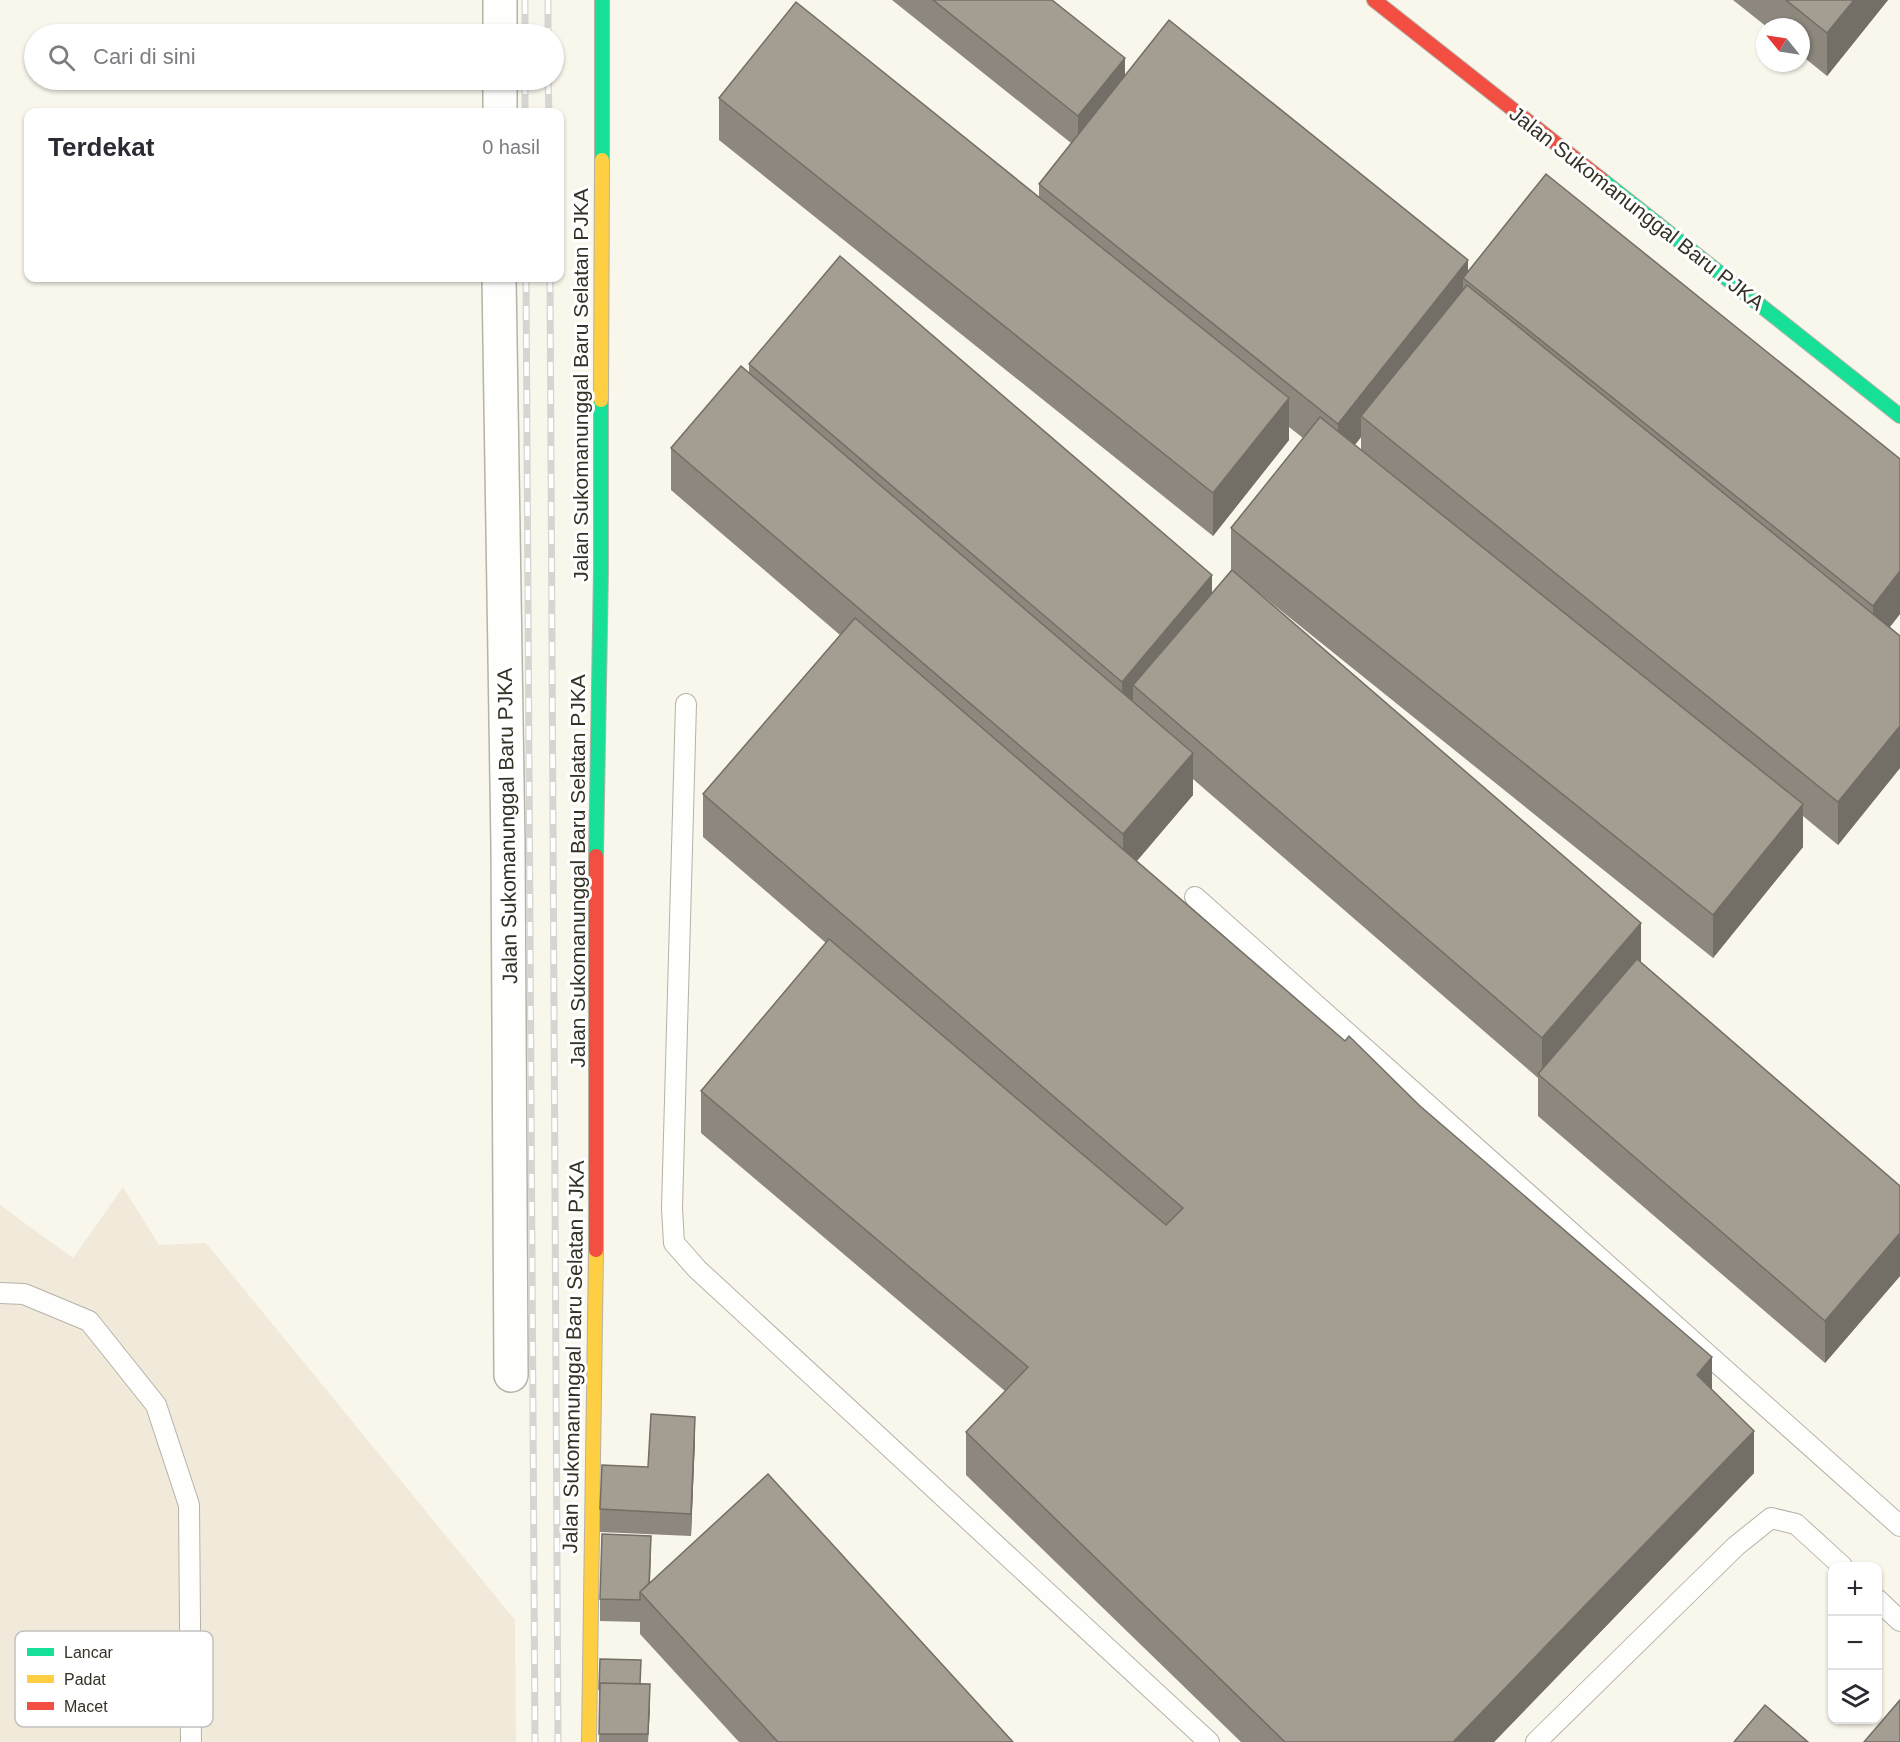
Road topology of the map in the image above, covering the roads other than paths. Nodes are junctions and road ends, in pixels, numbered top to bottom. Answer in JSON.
{"nodes":[{"id":1,"x":500,"y":0,"type":"edge"},
{"id":2,"x":602,"y":0,"type":"edge"},
{"id":3,"x":1374,"y":0,"type":"edge"},
{"id":4,"x":500,"y":24,"type":"edge"},
{"id":5,"x":500,"y":90,"type":"edge"},
{"id":6,"x":500,"y":108,"type":"edge"},
{"id":7,"x":499,"y":282,"type":"edge"},
{"id":8,"x":1900,"y":416,"type":"edge"},
{"id":9,"x":686,"y":704,"type":"dead end"},
{"id":10,"x":1195,"y":897,"type":"dead end"},
{"id":11,"x":0,"y":1293,"type":"edge"},
{"id":12,"x":512,"y":1375,"type":"dead end"},
{"id":13,"x":1900,"y":1526,"type":"edge"},
{"id":14,"x":1838,"y":1562,"type":"edge"},
{"id":15,"x":1882,"y":1604,"type":"edge"},
{"id":16,"x":1900,"y":1621,"type":"edge"},
{"id":17,"x":190,"y":1631,"type":"edge"},
{"id":18,"x":191,"y":1727,"type":"edge"},
{"id":19,"x":191,"y":1742,"type":"edge"},
{"id":20,"x":589,"y":1742,"type":"edge"},
{"id":21,"x":1209,"y":1742,"type":"edge"},
{"id":22,"x":1536,"y":1742,"type":"edge"}],
"edges":[{"from":1,"to":4,"type":"street"},
{"from":2,"to":20,"type":"street","name":"Jalan Sukomanunggal Baru Selatan PJKA"},
{"from":3,"to":8,"type":"street","name":"Jalan Sukomanunggal Baru PJKA"},
{"from":5,"to":6,"type":"street"},
{"from":7,"to":12,"type":"street","name":"Jalan Sukomanunggal Baru PJKA"},
{"from":9,"to":21,"type":"lane"},
{"from":10,"to":13,"type":"lane"},
{"from":11,"to":17,"type":"lane"},
{"from":14,"to":22,"type":"lane"},
{"from":15,"to":16,"type":"lane"},
{"from":18,"to":19,"type":"lane"}]}
